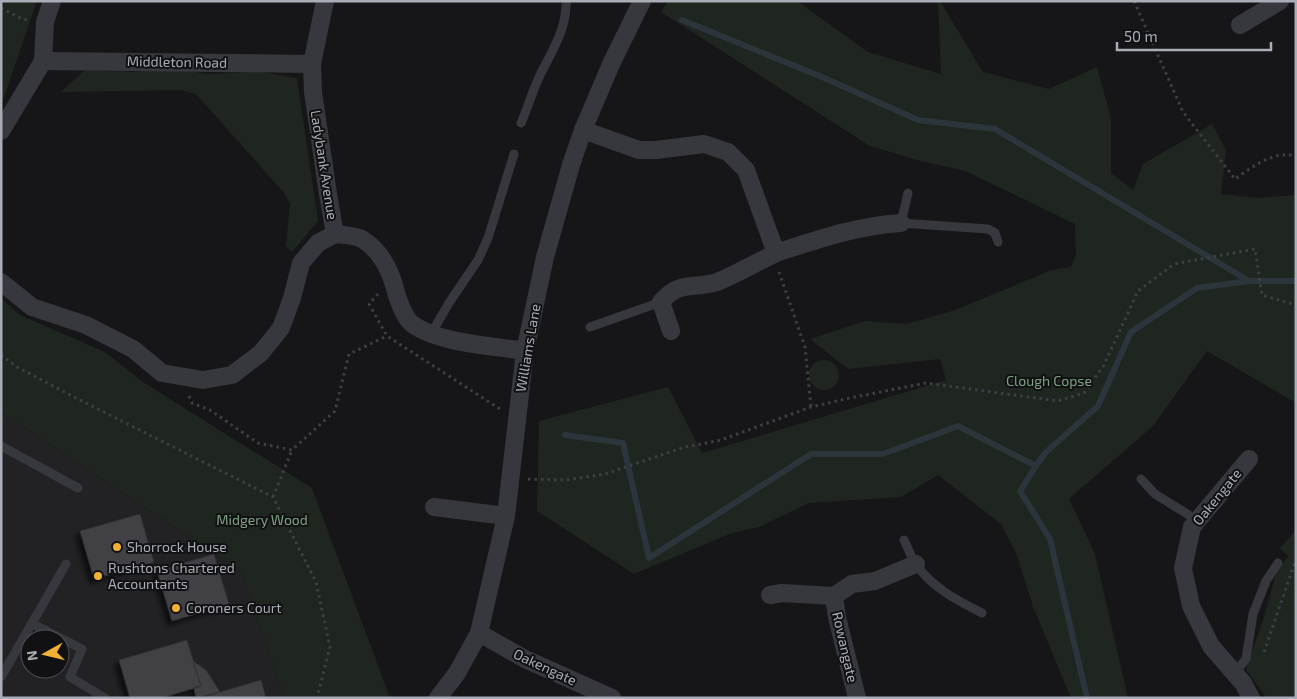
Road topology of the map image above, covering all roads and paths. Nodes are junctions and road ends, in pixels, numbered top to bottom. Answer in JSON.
{"nodes":[{"id":1,"x":52,"y":1,"type":"edge"},
{"id":2,"x":325,"y":1,"type":"edge"},
{"id":3,"x":566,"y":1,"type":"edge"},
{"id":4,"x":642,"y":1,"type":"edge"},
{"id":5,"x":1134,"y":1,"type":"edge"},
{"id":6,"x":1272,"y":3,"type":"edge"},
{"id":7,"x":1,"y":8,"type":"edge"},
{"id":8,"x":45,"y":22,"type":"junction"},
{"id":9,"x":1240,"y":25,"type":"dead end"},
{"id":10,"x":43,"y":60,"type":"junction"},
{"id":11,"x":312,"y":64,"type":"junction"},
{"id":12,"x":522,"y":123,"type":"dead end"},
{"id":13,"x":583,"y":130,"type":"junction"},
{"id":14,"x":1,"y":131,"type":"edge"},
{"id":15,"x":514,"y":154,"type":"dead end"},
{"id":16,"x":1296,"y":156,"type":"edge"},
{"id":17,"x":908,"y":193,"type":"dead end"},
{"id":18,"x":901,"y":224,"type":"junction"},
{"id":19,"x":335,"y":234,"type":"junction"},
{"id":20,"x":998,"y":242,"type":"dead end"},
{"id":21,"x":776,"y":253,"type":"junction"},
{"id":22,"x":1,"y":282,"type":"edge"},
{"id":23,"x":661,"y":302,"type":"junction"},
{"id":24,"x":1296,"y":305,"type":"edge"},
{"id":25,"x":590,"y":327,"type":"dead end"},
{"id":26,"x":671,"y":331,"type":"dead end"},
{"id":27,"x":431,"y":334,"type":"junction"},
{"id":28,"x":387,"y":336,"type":"dead end"},
{"id":29,"x":525,"y":351,"type":"junction"},
{"id":30,"x":1,"y":355,"type":"edge"},
{"id":31,"x":180,"y":376,"type":"junction"},
{"id":32,"x":811,"y":407,"type":"junction"},
{"id":33,"x":1,"y":446,"type":"edge"},
{"id":34,"x":292,"y":450,"type":"junction"},
{"id":35,"x":1249,"y":459,"type":"dead end"},
{"id":36,"x":510,"y":478,"type":"junction"},
{"id":37,"x":1141,"y":479,"type":"dead end"},
{"id":38,"x":78,"y":488,"type":"dead end"},
{"id":39,"x":273,"y":497,"type":"junction"},
{"id":40,"x":434,"y":507,"type":"dead end"},
{"id":41,"x":506,"y":516,"type":"junction"},
{"id":42,"x":1197,"y":520,"type":"junction"},
{"id":43,"x":904,"y":540,"type":"dead end"},
{"id":44,"x":1296,"y":559,"type":"edge"},
{"id":45,"x":1278,"y":563,"type":"dead end"},
{"id":46,"x":66,"y":564,"type":"dead end"},
{"id":47,"x":916,"y":564,"type":"junction"},
{"id":48,"x":770,"y":595,"type":"dead end"},
{"id":49,"x":834,"y":596,"type":"junction"},
{"id":50,"x":982,"y":613,"type":"dead end"},
{"id":51,"x":33,"y":624,"type":"junction"},
{"id":52,"x":479,"y":633,"type":"junction"},
{"id":53,"x":1263,"y":654,"type":"dead end"},
{"id":54,"x":1235,"y":673,"type":"junction"},
{"id":55,"x":1,"y":677,"type":"edge"},
{"id":56,"x":106,"y":698,"type":"edge"},
{"id":57,"x":317,"y":698,"type":"edge"},
{"id":58,"x":438,"y":698,"type":"edge"},
{"id":59,"x":612,"y":698,"type":"edge"},
{"id":60,"x":857,"y":698,"type":"edge"},
{"id":61,"x":1251,"y":698,"type":"edge"}],
"edges":[{"from":1,"to":8,"type":"street"},
{"from":2,"to":11,"type":"street","name":"Ladybank Avenue"},
{"from":3,"to":12,"type":"lane"},
{"from":4,"to":13,"type":"street","name":"Williams Lane"},
{"from":5,"to":16,"type":"path"},
{"from":6,"to":9,"type":"street"},
{"from":7,"to":8,"type":"path"},
{"from":8,"to":10,"type":"street"},
{"from":10,"to":11,"type":"street","name":"Middleton Road"},
{"from":10,"to":14,"type":"street"},
{"from":11,"to":19,"type":"street","name":"Ladybank Avenue"},
{"from":13,"to":21,"type":"street"},
{"from":13,"to":29,"type":"street","name":"Williams Lane"},
{"from":15,"to":27,"type":"lane"},
{"from":17,"to":18,"type":"lane"},
{"from":18,"to":20,"type":"lane"},
{"from":18,"to":21,"type":"street"},
{"from":19,"to":27,"type":"street","name":"Ladybank Avenue"},
{"from":19,"to":31,"type":"street"},
{"from":21,"to":23,"type":"street"},
{"from":21,"to":32,"type":"path"},
{"from":22,"to":31,"type":"street"},
{"from":23,"to":25,"type":"lane"},
{"from":23,"to":26,"type":"street"},
{"from":24,"to":32,"type":"path"},
{"from":27,"to":29,"type":"street","name":"Ladybank Avenue"},
{"from":28,"to":34,"type":"path"},
{"from":29,"to":36,"type":"street","name":"Williams Lane"},
{"from":30,"to":39,"type":"path"},
{"from":31,"to":34,"type":"path"},
{"from":32,"to":36,"type":"path"},
{"from":33,"to":38,"type":"lane"},
{"from":34,"to":39,"type":"path"},
{"from":35,"to":42,"type":"street","name":"Oakengate"},
{"from":36,"to":41,"type":"street","name":"Williams Lane"},
{"from":37,"to":42,"type":"lane"},
{"from":39,"to":57,"type":"path"},
{"from":40,"to":41,"type":"street"},
{"from":41,"to":52,"type":"street","name":"Williams Lane"},
{"from":42,"to":54,"type":"street","name":"Oakengate"},
{"from":43,"to":47,"type":"lane"},
{"from":44,"to":53,"type":"path"},
{"from":45,"to":54,"type":"lane"},
{"from":46,"to":51,"type":"lane"},
{"from":47,"to":49,"type":"street","name":"Rowangate"},
{"from":47,"to":50,"type":"lane"},
{"from":48,"to":49,"type":"street","name":"Rowangate"},
{"from":49,"to":60,"type":"street","name":"Rowangate"},
{"from":51,"to":55,"type":"lane"},
{"from":51,"to":56,"type":"lane"},
{"from":52,"to":58,"type":"street","name":"Williams Lane"},
{"from":52,"to":59,"type":"street","name":"Oakengate"},
{"from":54,"to":61,"type":"street","name":"Oakengate"}]}
